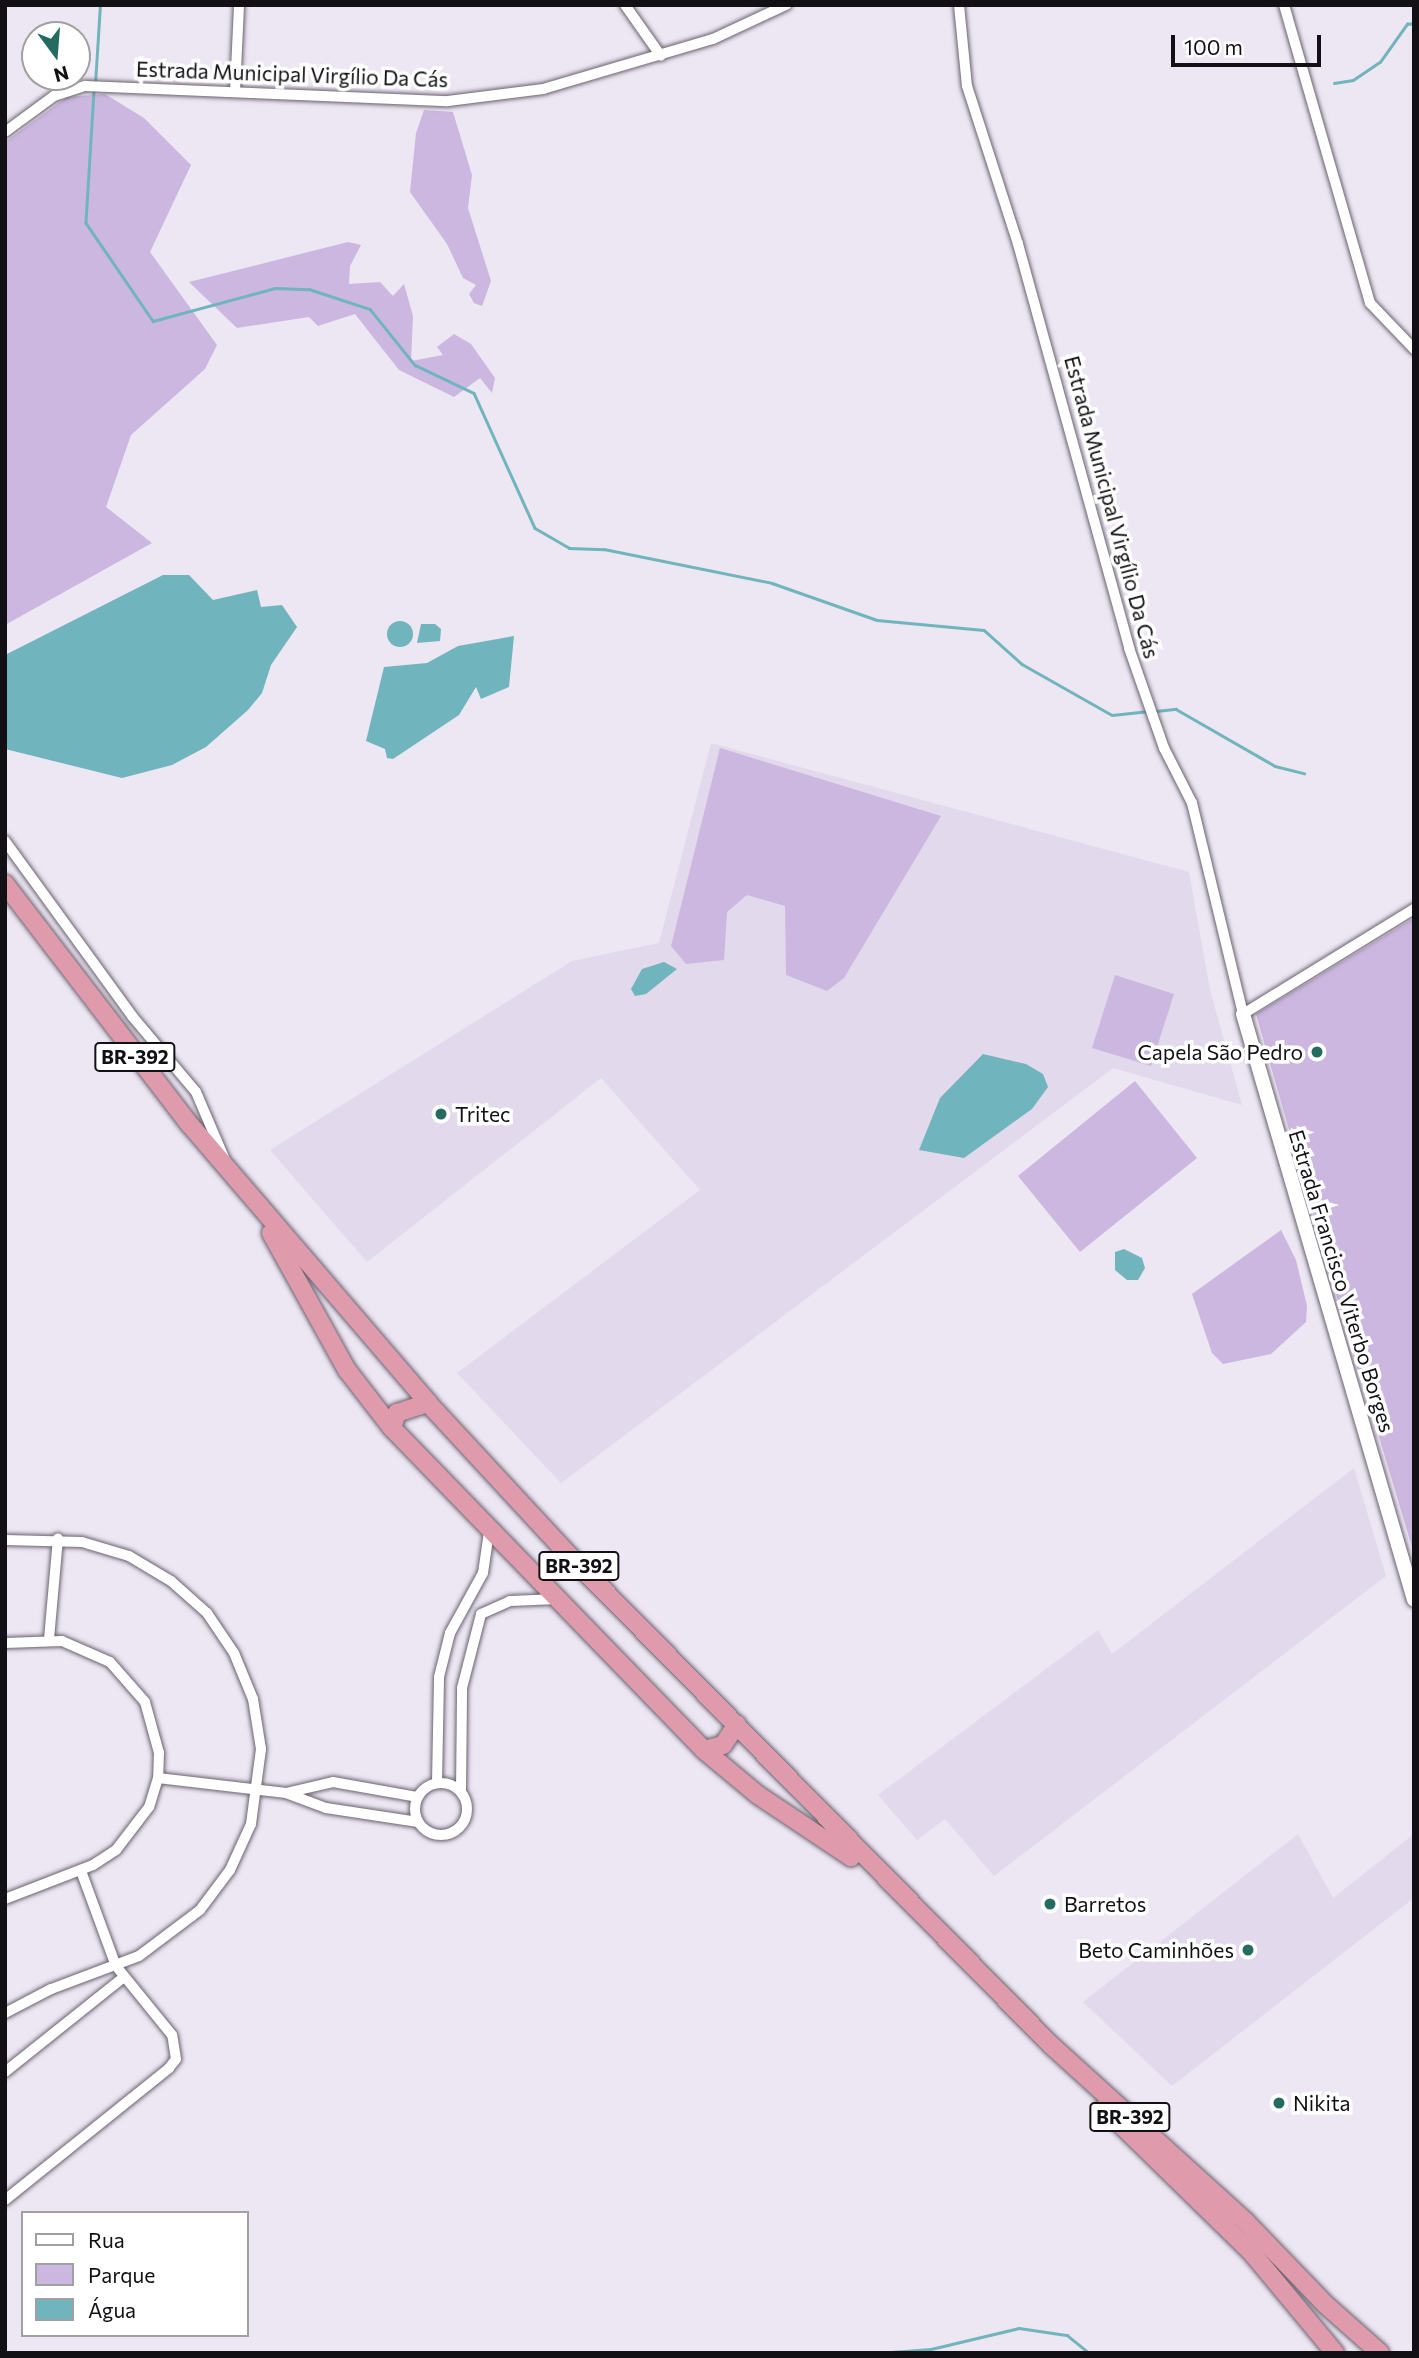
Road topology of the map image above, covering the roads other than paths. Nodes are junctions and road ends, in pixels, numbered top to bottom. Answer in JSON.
{"nodes":[{"id":1,"x":239,"y":5,"type":"edge"},
{"id":2,"x":625,"y":5,"type":"edge"},
{"id":3,"x":786,"y":5,"type":"edge"},
{"id":4,"x":959,"y":5,"type":"edge"},
{"id":5,"x":1284,"y":5,"type":"edge"},
{"id":6,"x":661,"y":56,"type":"junction"},
{"id":7,"x":235,"y":91,"type":"junction"},
{"id":8,"x":5,"y":132,"type":"edge"},
{"id":9,"x":1414,"y":349,"type":"edge"},
{"id":10,"x":5,"y":841,"type":"edge"},
{"id":11,"x":5,"y":884,"type":"edge"},
{"id":12,"x":5,"y":894,"type":"edge"},
{"id":13,"x":1414,"y":909,"type":"edge"},
{"id":14,"x":1243,"y":1014,"type":"junction"},
{"id":15,"x":228,"y":1168,"type":"junction"},
{"id":16,"x":428,"y":1403,"type":"junction"},
{"id":17,"x":392,"y":1428,"type":"junction"},
{"id":18,"x":489,"y":1532,"type":"junction"},
{"id":19,"x":58,"y":1538,"type":"junction"},
{"id":20,"x":5,"y":1540,"type":"edge"},
{"id":21,"x":558,"y":1600,"type":"junction"},
{"id":22,"x":1414,"y":1600,"type":"edge"},
{"id":23,"x":49,"y":1639,"type":"junction"},
{"id":24,"x":5,"y":1643,"type":"edge"},
{"id":25,"x":737,"y":1724,"type":"junction"},
{"id":26,"x":704,"y":1750,"type":"junction"},
{"id":27,"x":158,"y":1778,"type":"junction"},
{"id":28,"x":438,"y":1783,"type":"junction"},
{"id":29,"x":258,"y":1790,"type":"junction"},
{"id":30,"x":461,"y":1791,"type":"junction"},
{"id":31,"x":285,"y":1793,"type":"junction"},
{"id":32,"x":417,"y":1797,"type":"junction"},
{"id":33,"x":418,"y":1822,"type":"junction"},
{"id":34,"x":80,"y":1871,"type":"junction"},
{"id":35,"x":5,"y":1899,"type":"edge"},
{"id":36,"x":116,"y":1966,"type":"junction"},
{"id":37,"x":124,"y":1977,"type":"junction"},
{"id":38,"x":5,"y":2013,"type":"edge"},
{"id":39,"x":5,"y":2072,"type":"edge"},
{"id":40,"x":5,"y":2200,"type":"edge"},
{"id":41,"x":1335,"y":2353,"type":"edge"},
{"id":42,"x":1380,"y":2353,"type":"edge"}],
"edges":[{"from":1,"to":7,"type":"street"},
{"from":2,"to":6,"type":"street"},
{"from":3,"to":6,"type":"street","name":"Estrada Municipal Virgílio Da Cás"},
{"from":4,"to":14,"type":"street","name":"Estrada Municipal Virgílio Da Cás"},
{"from":5,"to":9,"type":"street"},
{"from":6,"to":7,"type":"street","name":"Estrada Municipal Virgílio Da Cás"},
{"from":7,"to":8,"type":"street","name":"Estrada Municipal Virgílio Da Cás"},
{"from":10,"to":15,"type":"street"},
{"from":11,"to":15,"type":"highway","number":"BR-392"},
{"from":12,"to":17,"type":"highway","number":"BR-392"},
{"from":13,"to":14,"type":"street"},
{"from":14,"to":22,"type":"street","name":"Estrada Francisco Viterbo Borges"},
{"from":15,"to":16,"type":"highway","number":"BR-392"},
{"from":16,"to":17,"type":"highway"},
{"from":16,"to":25,"type":"highway","number":"BR-392"},
{"from":17,"to":18,"type":"highway","number":"BR-392"},
{"from":18,"to":21,"type":"highway","number":"BR-392"},
{"from":18,"to":28,"type":"street"},
{"from":19,"to":20,"type":"street"},
{"from":19,"to":23,"type":"street"},
{"from":19,"to":29,"type":"street"},
{"from":21,"to":26,"type":"highway","number":"BR-392"},
{"from":21,"to":30,"type":"street"},
{"from":23,"to":24,"type":"street"},
{"from":23,"to":27,"type":"street"},
{"from":25,"to":26,"type":"highway"},
{"from":25,"to":42,"type":"highway","number":"BR-392"},
{"from":26,"to":41,"type":"highway","name":"BR-392","number":"BR-392"},
{"from":27,"to":29,"type":"street"},
{"from":27,"to":34,"type":"street"},
{"from":28,"to":30,"type":"street"},
{"from":28,"to":32,"type":"street"},
{"from":29,"to":31,"type":"street"},
{"from":29,"to":36,"type":"street"},
{"from":30,"to":33,"type":"street"},
{"from":31,"to":32,"type":"street"},
{"from":31,"to":33,"type":"street"},
{"from":32,"to":33,"type":"street"},
{"from":34,"to":35,"type":"street"},
{"from":34,"to":36,"type":"street"},
{"from":36,"to":37,"type":"street"},
{"from":36,"to":38,"type":"street"},
{"from":37,"to":39,"type":"street"},
{"from":37,"to":40,"type":"street"}]}
